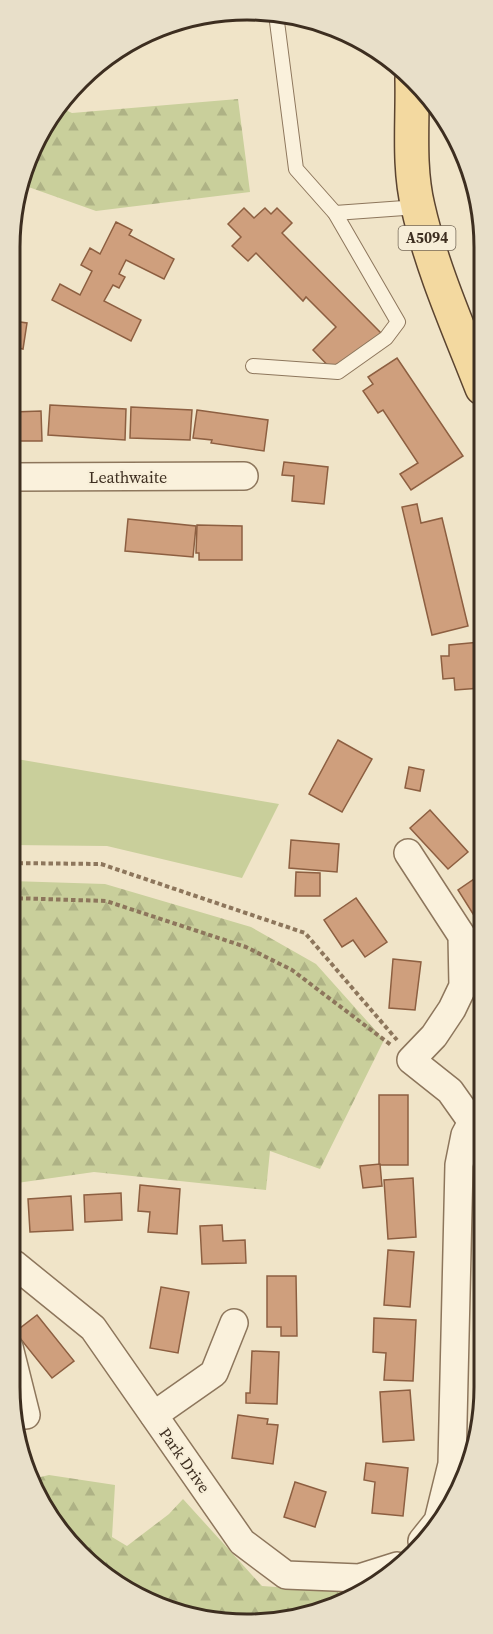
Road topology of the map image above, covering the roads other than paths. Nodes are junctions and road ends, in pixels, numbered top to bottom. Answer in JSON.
{"nodes":[{"id":1,"x":277,"y":21,"type":"edge"},
{"id":2,"x":412,"y":92,"type":"edge"},
{"id":3,"x":418,"y":207,"type":"junction"},
{"id":4,"x":335,"y":213,"type":"junction"},
{"id":5,"x":253,"y":366,"type":"dead end"},
{"id":6,"x":474,"y":367,"type":"edge"},
{"id":7,"x":243,"y":476,"type":"dead end"},
{"id":8,"x":20,"y":477,"type":"edge"},
{"id":9,"x":408,"y":853,"type":"dead end"},
{"id":10,"x":474,"y":1119,"type":"edge"},
{"id":11,"x":474,"y":1124,"type":"edge"},
{"id":12,"x":20,"y":1269,"type":"edge"},
{"id":13,"x":234,"y":1323,"type":"dead end"},
{"id":14,"x":20,"y":1391,"type":"edge"},
{"id":15,"x":26,"y":1415,"type":"dead end"},
{"id":16,"x":154,"y":1415,"type":"junction"},
{"id":17,"x":443,"y":1501,"type":"edge"},
{"id":18,"x":380,"y":1571,"type":"edge"}],
"edges":[{"from":1,"to":4,"type":"lane"},
{"from":2,"to":3,"type":"main road","number":"A5094"},
{"from":3,"to":4,"type":"lane"},
{"from":3,"to":6,"type":"main road","number":"A5094"},
{"from":4,"to":5,"type":"lane"},
{"from":7,"to":8,"type":"street","name":"Leathwaite"},
{"from":9,"to":10,"type":"street"},
{"from":11,"to":17,"type":"street"},
{"from":12,"to":16,"type":"street","name":"Park Drive"},
{"from":13,"to":16,"type":"street"},
{"from":14,"to":15,"type":"street"},
{"from":16,"to":18,"type":"street","name":"Park Drive"}]}
